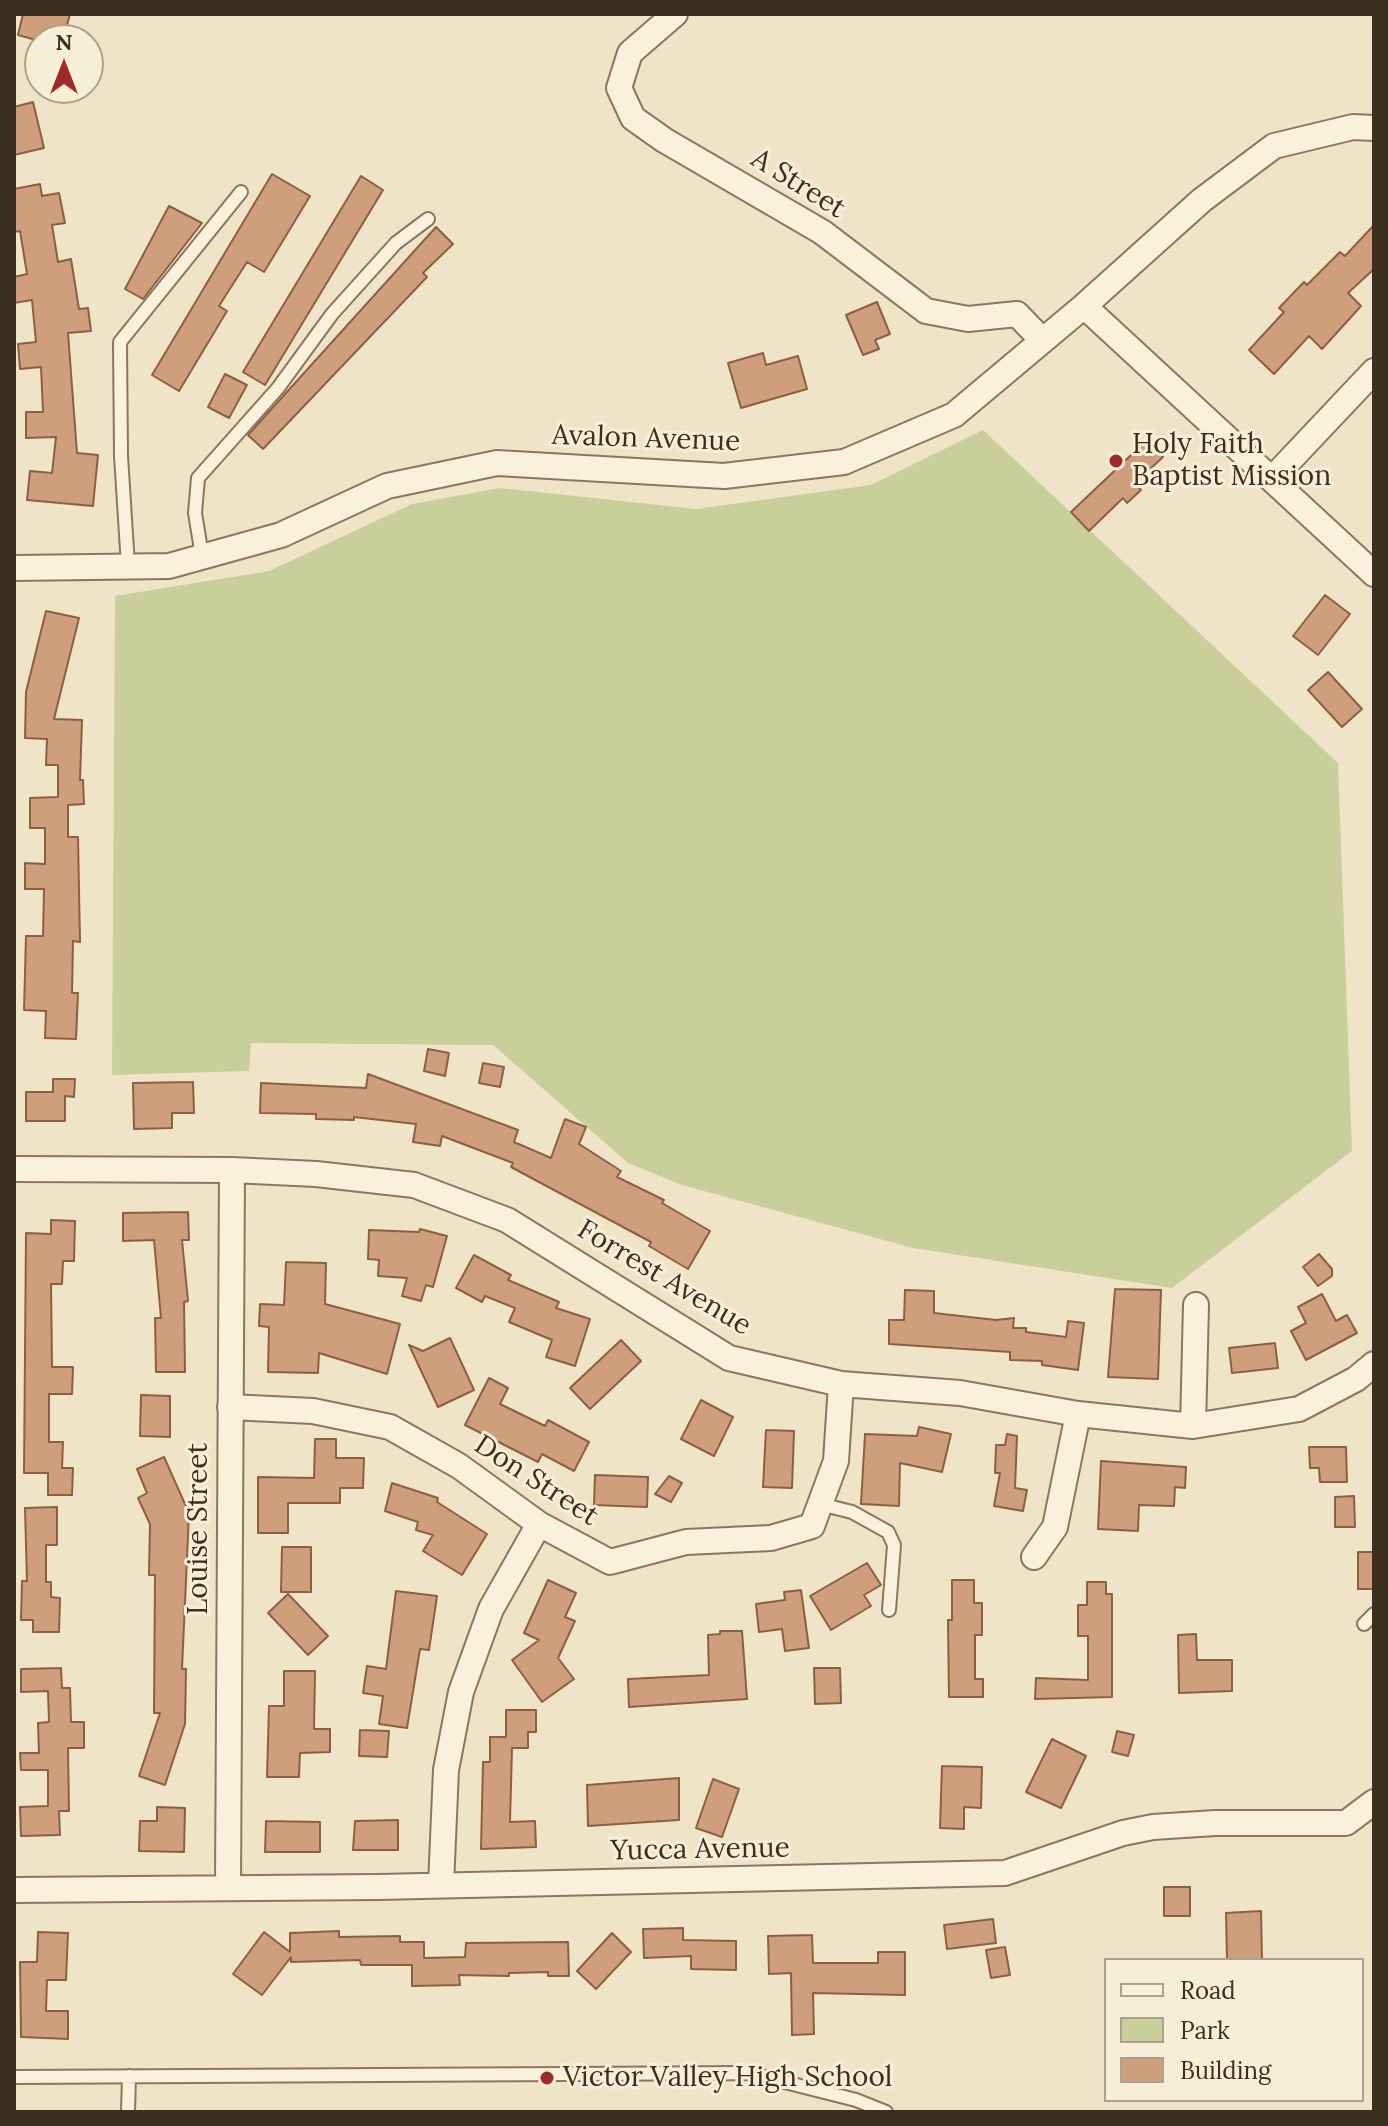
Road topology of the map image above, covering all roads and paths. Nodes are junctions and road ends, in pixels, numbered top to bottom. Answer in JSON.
{"nodes":[{"id":1,"x":675,"y":14,"type":"edge"},
{"id":2,"x":1374,"y":128,"type":"edge"},
{"id":3,"x":241,"y":192,"type":"dead end"},
{"id":4,"x":428,"y":219,"type":"dead end"},
{"id":5,"x":1084,"y":306,"type":"junction"},
{"id":6,"x":1042,"y":340,"type":"junction"},
{"id":7,"x":1374,"y":371,"type":"edge"},
{"id":8,"x":1272,"y":479,"type":"junction"},
{"id":9,"x":202,"y":556,"type":"junction"},
{"id":10,"x":128,"y":566,"type":"junction"},
{"id":11,"x":14,"y":568,"type":"edge"},
{"id":12,"x":1374,"y":574,"type":"edge"},
{"id":13,"x":14,"y":1169,"type":"edge"},
{"id":14,"x":232,"y":1170,"type":"junction"},
{"id":15,"x":1196,"y":1305,"type":"dead end"},
{"id":16,"x":1374,"y":1364,"type":"edge"},
{"id":17,"x":841,"y":1384,"type":"junction"},
{"id":18,"x":230,"y":1407,"type":"junction"},
{"id":19,"x":1078,"y":1414,"type":"junction"},
{"id":20,"x":1193,"y":1426,"type":"junction"},
{"id":21,"x":820,"y":1504,"type":"junction"},
{"id":22,"x":539,"y":1524,"type":"junction"},
{"id":23,"x":1034,"y":1557,"type":"dead end"},
{"id":24,"x":889,"y":1610,"type":"dead end"},
{"id":25,"x":1374,"y":1614,"type":"edge"},
{"id":26,"x":1364,"y":1624,"type":"dead end"},
{"id":27,"x":1374,"y":1802,"type":"edge"},
{"id":28,"x":441,"y":1885,"type":"junction"},
{"id":29,"x":228,"y":1888,"type":"junction"},
{"id":30,"x":14,"y":1890,"type":"edge"},
{"id":31,"x":129,"y":2076,"type":"junction"},
{"id":32,"x":14,"y":2077,"type":"edge"},
{"id":33,"x":128,"y":2112,"type":"edge"},
{"id":34,"x":886,"y":2112,"type":"edge"}],
"edges":[{"from":1,"to":6,"type":"street","name":"A Street"},
{"from":2,"to":5,"type":"street","name":"Avalon Avenue"},
{"from":3,"to":10,"type":"lane"},
{"from":4,"to":9,"type":"lane"},
{"from":5,"to":6,"type":"street","name":"Avalon Avenue"},
{"from":5,"to":8,"type":"street"},
{"from":6,"to":9,"type":"street","name":"Avalon Avenue"},
{"from":7,"to":8,"type":"street"},
{"from":8,"to":12,"type":"street"},
{"from":9,"to":10,"type":"street","name":"Avalon Avenue"},
{"from":10,"to":11,"type":"street","name":"Avalon Avenue"},
{"from":13,"to":14,"type":"street","name":"Forrest Avenue"},
{"from":14,"to":17,"type":"street","name":"Forrest Avenue"},
{"from":14,"to":18,"type":"street","name":"Louise Street"},
{"from":15,"to":20,"type":"street"},
{"from":16,"to":20,"type":"street","name":"Forrest Avenue"},
{"from":17,"to":19,"type":"street","name":"Forrest Avenue"},
{"from":17,"to":21,"type":"street","name":"Don Street"},
{"from":18,"to":22,"type":"street","name":"Don Street"},
{"from":18,"to":29,"type":"street","name":"Louise Street"},
{"from":19,"to":20,"type":"street","name":"Forrest Avenue"},
{"from":19,"to":23,"type":"street"},
{"from":21,"to":22,"type":"street","name":"Don Street"},
{"from":21,"to":24,"type":"lane"},
{"from":22,"to":28,"type":"street"},
{"from":25,"to":26,"type":"lane"},
{"from":27,"to":28,"type":"street","name":"Yucca Avenue"},
{"from":28,"to":29,"type":"street","name":"Yucca Avenue"},
{"from":29,"to":30,"type":"street","name":"Yucca Avenue"},
{"from":31,"to":32,"type":"lane"},
{"from":31,"to":33,"type":"lane"},
{"from":31,"to":34,"type":"lane"}]}
